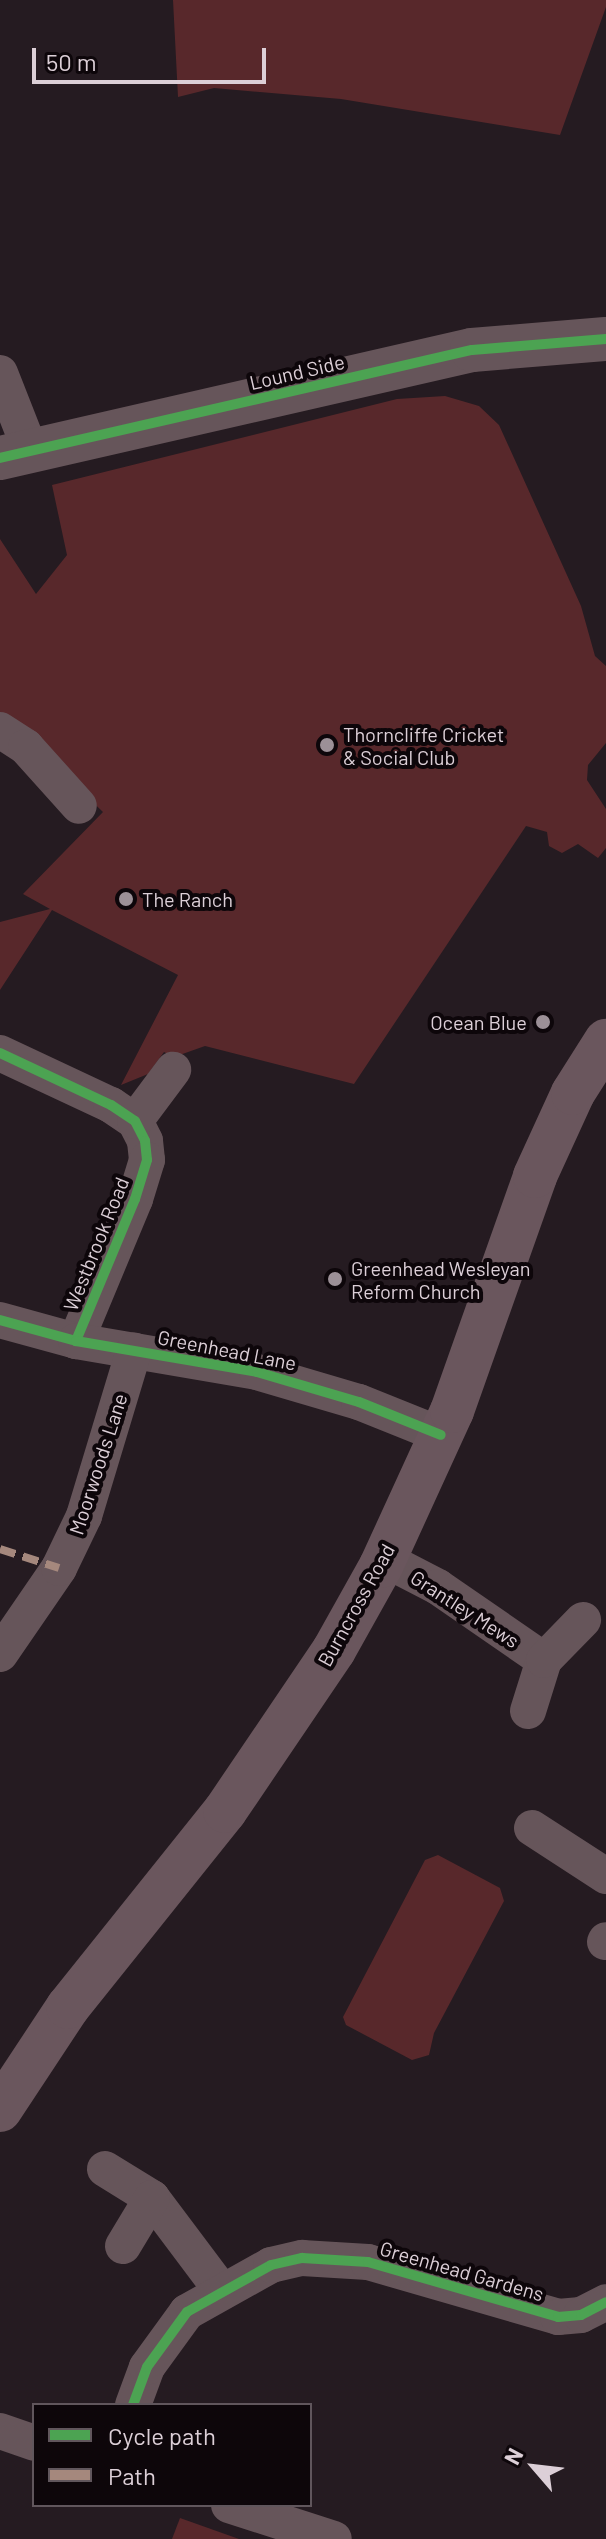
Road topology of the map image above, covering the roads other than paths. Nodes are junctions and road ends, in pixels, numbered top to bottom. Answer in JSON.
{"nodes":[{"id":1,"x":606,"y":339,"type":"edge"},
{"id":2,"x":0,"y":373,"type":"edge"},
{"id":3,"x":16,"y":455,"type":"edge"},
{"id":4,"x":0,"y":730,"type":"edge"},
{"id":5,"x":79,"y":806,"type":"dead end"},
{"id":6,"x":606,"y":1041,"type":"edge"},
{"id":7,"x":0,"y":1053,"type":"edge"},
{"id":8,"x":173,"y":1070,"type":"dead end"},
{"id":9,"x":135,"y":1121,"type":"junction"},
{"id":10,"x":0,"y":1320,"type":"edge"},
{"id":11,"x":76,"y":1341,"type":"junction"},
{"id":12,"x":134,"y":1350,"type":"junction"},
{"id":13,"x":441,"y":1435,"type":"junction"},
{"id":14,"x":384,"y":1559,"type":"junction"},
{"id":15,"x":583,"y":1620,"type":"dead end"},
{"id":16,"x":0,"y":1654,"type":"edge"},
{"id":17,"x":544,"y":1660,"type":"junction"},
{"id":18,"x":528,"y":1711,"type":"dead end"},
{"id":19,"x":532,"y":1828,"type":"dead end"},
{"id":20,"x":606,"y":1876,"type":"edge"},
{"id":21,"x":0,"y":2110,"type":"edge"},
{"id":22,"x":105,"y":2169,"type":"dead end"},
{"id":23,"x":152,"y":2198,"type":"junction"},
{"id":24,"x":123,"y":2246,"type":"dead end"},
{"id":25,"x":221,"y":2290,"type":"junction"},
{"id":26,"x":606,"y":2302,"type":"edge"},
{"id":27,"x":134,"y":2403,"type":"edge"},
{"id":28,"x":0,"y":2431,"type":"edge"},
{"id":29,"x":32,"y":2442,"type":"edge"},
{"id":30,"x":235,"y":2507,"type":"edge"},
{"id":31,"x":324,"y":2537,"type":"edge"}],
"edges":[{"from":1,"to":3,"type":"street","name":"Lound Side"},
{"from":2,"to":3,"type":"street"},
{"from":4,"to":5,"type":"street"},
{"from":6,"to":13,"type":"main road","name":"Burncross Road"},
{"from":7,"to":9,"type":"street"},
{"from":8,"to":9,"type":"street"},
{"from":9,"to":11,"type":"street","name":"Westbrook Road"},
{"from":10,"to":11,"type":"street","name":"Greenhead Lane"},
{"from":11,"to":12,"type":"street","name":"Greenhead Lane"},
{"from":12,"to":13,"type":"street","name":"Greenhead Lane"},
{"from":12,"to":16,"type":"street","name":"Moorwoods Lane"},
{"from":13,"to":14,"type":"main road","name":"Burncross Road"},
{"from":14,"to":17,"type":"street","name":"Grantley Mews"},
{"from":14,"to":21,"type":"main road","name":"Burncross Road"},
{"from":15,"to":17,"type":"street"},
{"from":17,"to":18,"type":"street"},
{"from":19,"to":20,"type":"street"},
{"from":22,"to":23,"type":"street"},
{"from":23,"to":24,"type":"street"},
{"from":23,"to":25,"type":"street"},
{"from":25,"to":26,"type":"street","name":"Greenhead Gardens"},
{"from":25,"to":27,"type":"street","name":"Greenhead Gardens"},
{"from":28,"to":29,"type":"street"},
{"from":30,"to":31,"type":"street"}]}
